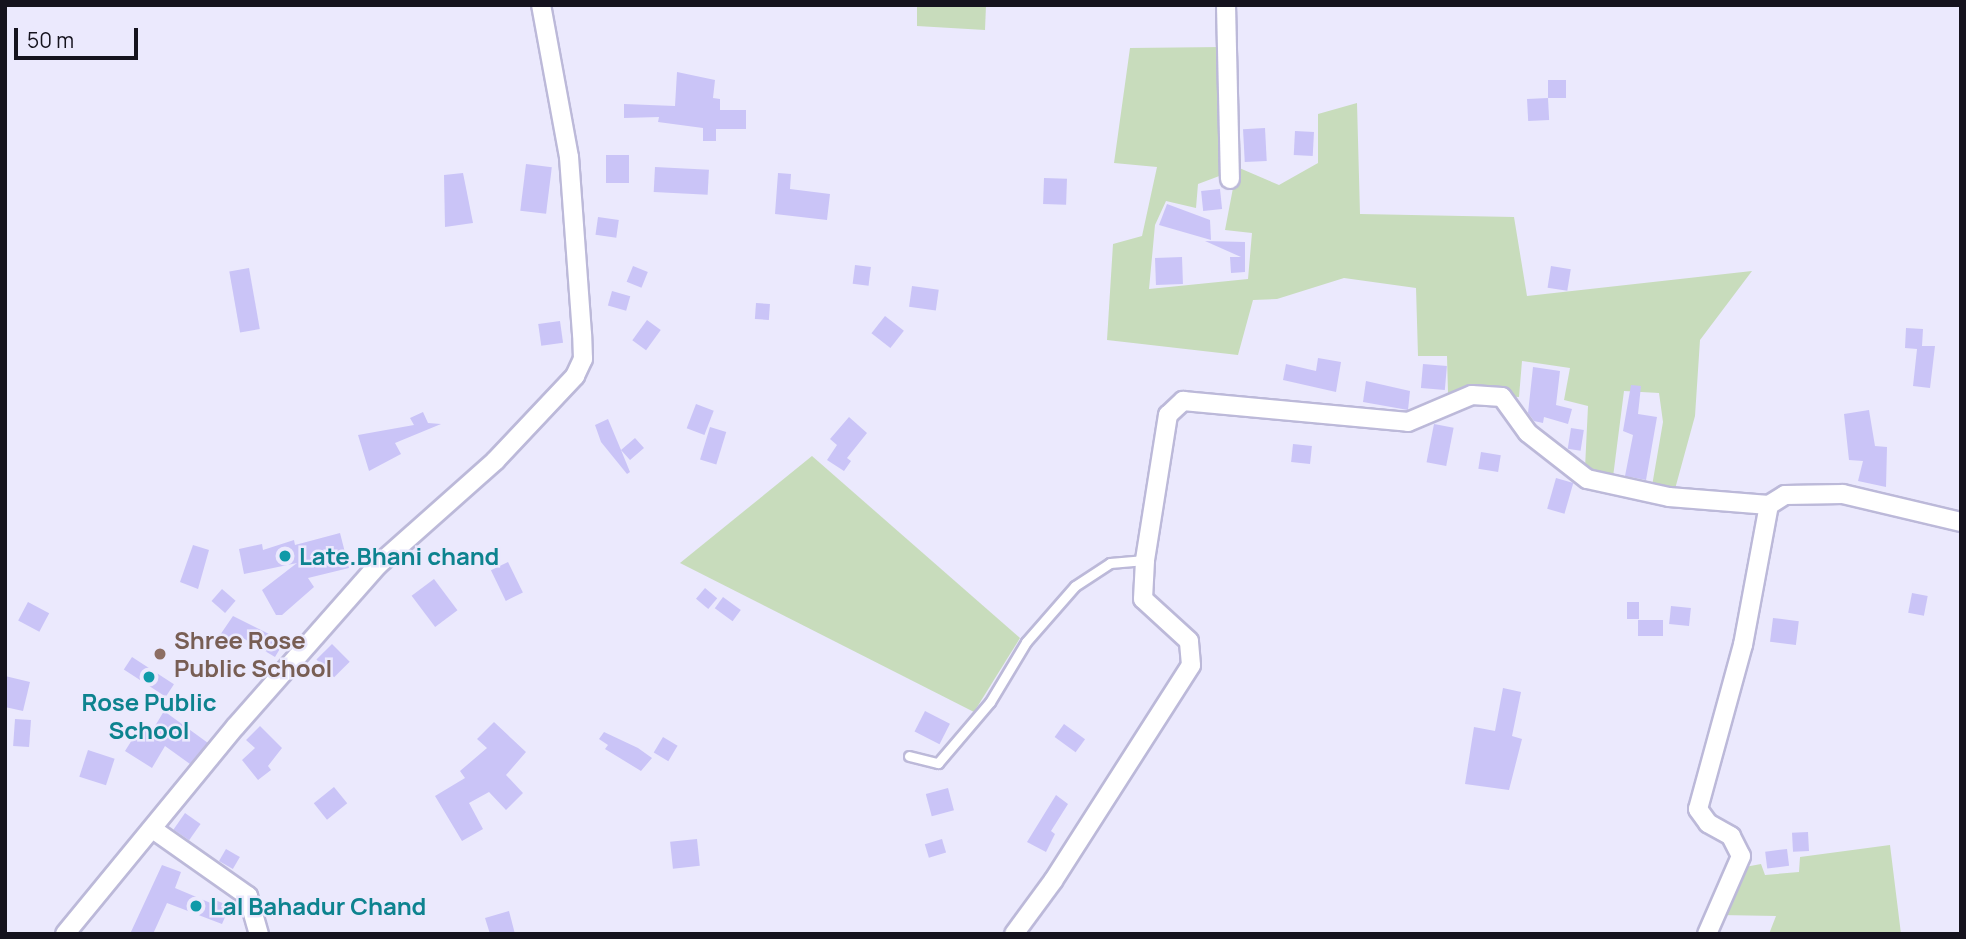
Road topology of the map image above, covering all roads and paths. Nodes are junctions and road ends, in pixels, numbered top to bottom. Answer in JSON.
{"nodes":[{"id":1,"x":541,"y":5,"type":"edge"},
{"id":2,"x":1226,"y":5,"type":"edge"},
{"id":3,"x":1230,"y":179,"type":"dead end"},
{"id":4,"x":1769,"y":505,"type":"junction"},
{"id":5,"x":1961,"y":522,"type":"edge"},
{"id":6,"x":1145,"y":560,"type":"junction"},
{"id":7,"x":909,"y":756,"type":"dead end"},
{"id":8,"x":154,"y":830,"type":"junction"},
{"id":9,"x":65,"y":934,"type":"edge"},
{"id":10,"x":259,"y":934,"type":"edge"},
{"id":11,"x":1014,"y":934,"type":"edge"},
{"id":12,"x":1707,"y":934,"type":"edge"}],
"edges":[{"from":1,"to":8,"type":"street"},
{"from":2,"to":3,"type":"street"},
{"from":4,"to":5,"type":"street"},
{"from":4,"to":6,"type":"street"},
{"from":4,"to":12,"type":"street"},
{"from":6,"to":7,"type":"lane"},
{"from":6,"to":11,"type":"street"},
{"from":8,"to":9,"type":"street"},
{"from":8,"to":10,"type":"street"}]}
